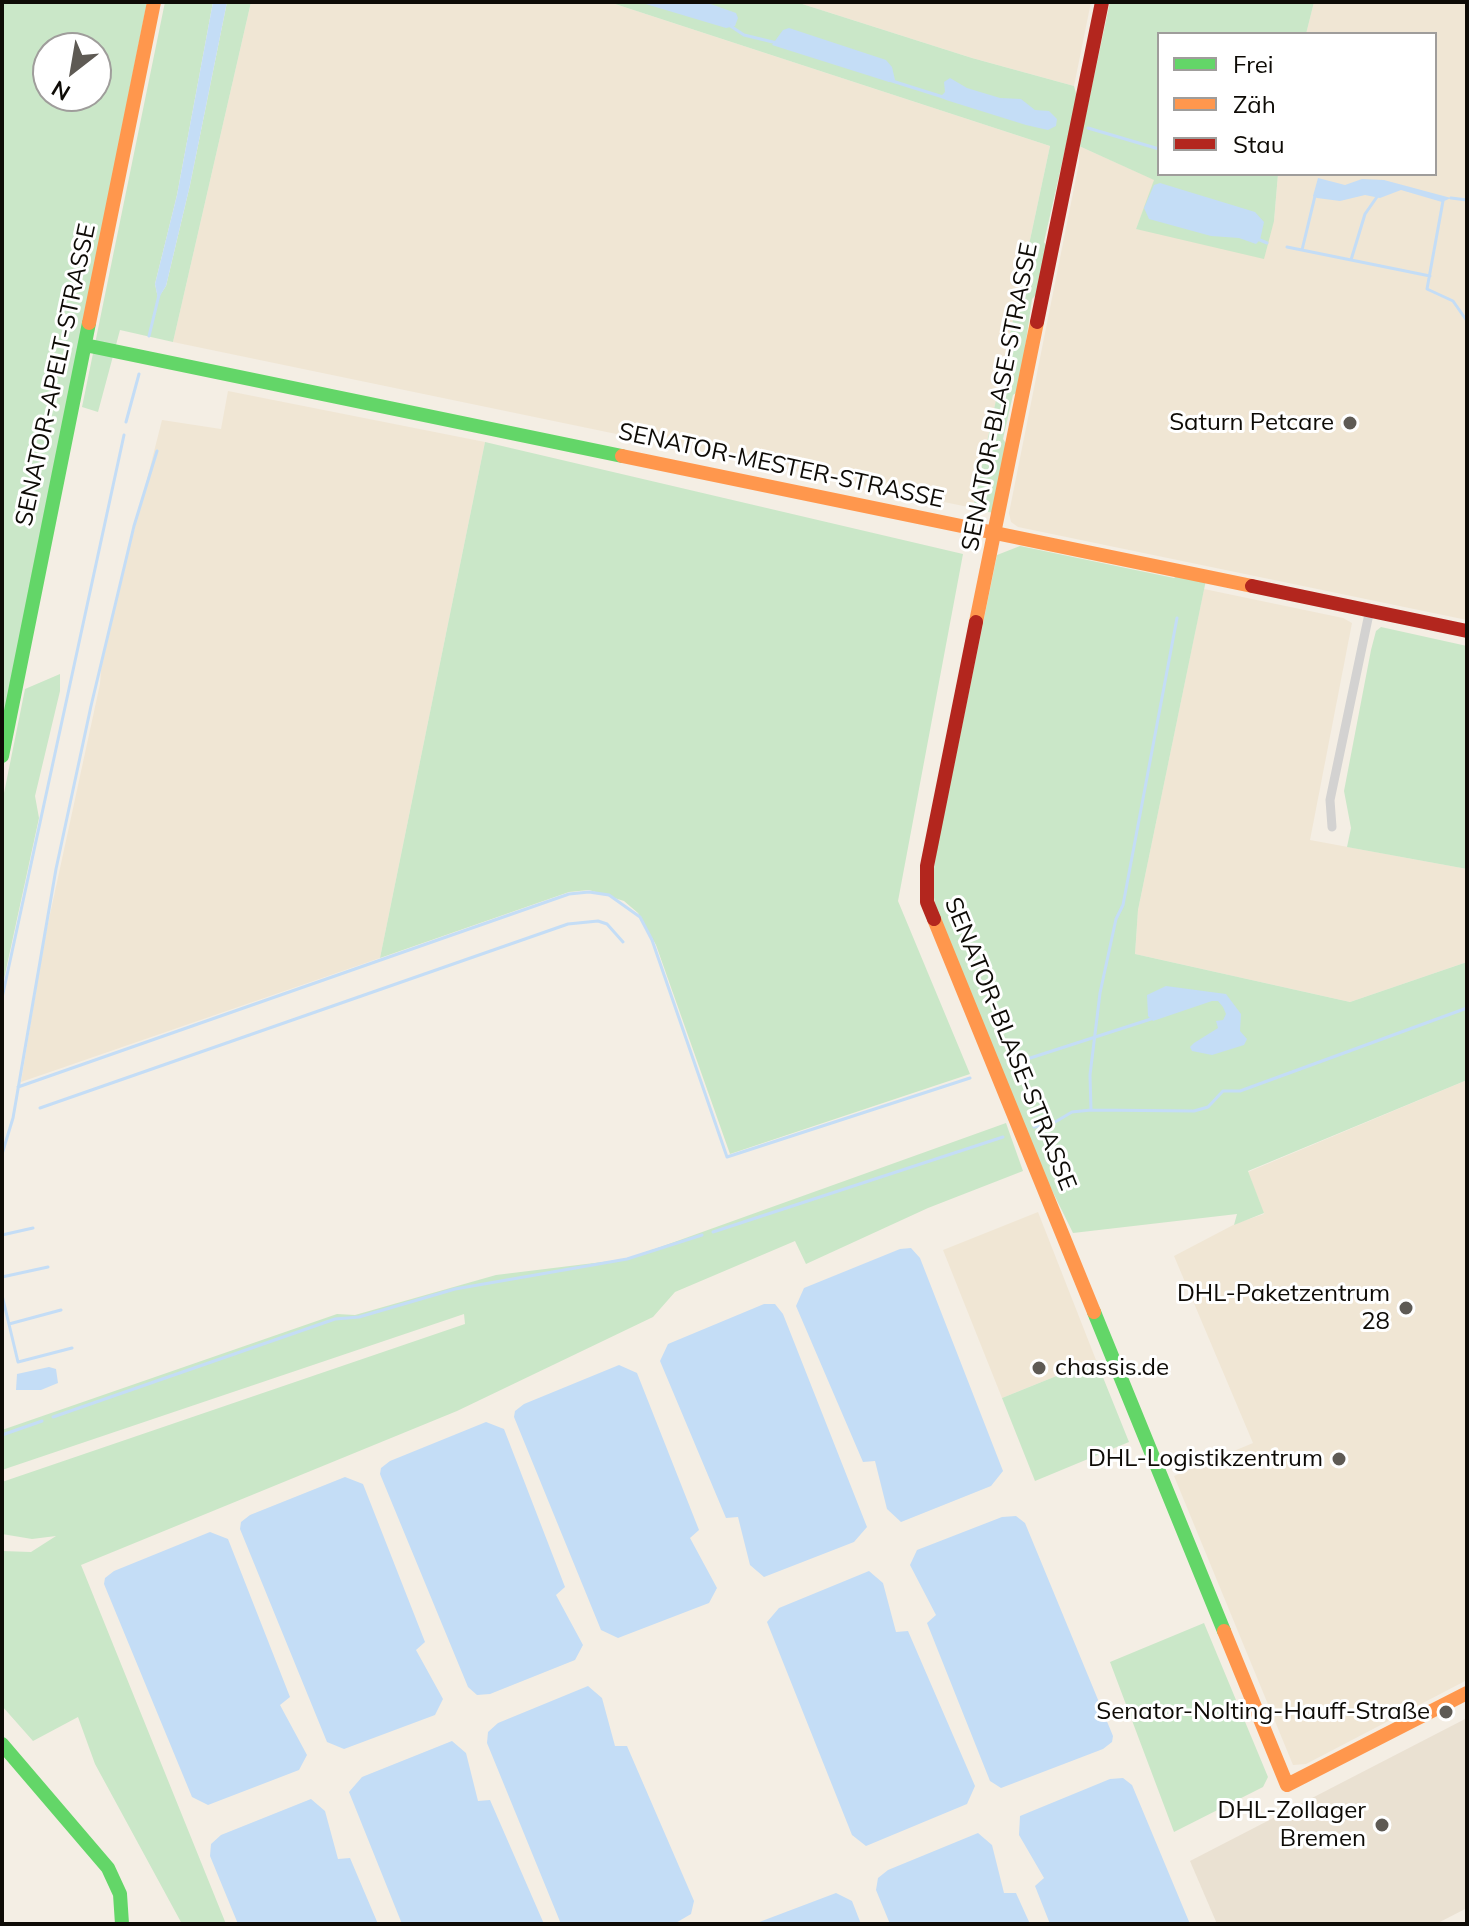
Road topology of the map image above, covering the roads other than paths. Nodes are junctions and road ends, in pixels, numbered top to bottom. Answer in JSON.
{"nodes":[{"id":1,"x":154,"y":2,"type":"edge"},
{"id":2,"x":1102,"y":2,"type":"edge"},
{"id":3,"x":85,"y":345,"type":"junction"},
{"id":4,"x":995,"y":532,"type":"junction"},
{"id":5,"x":1370,"y":609,"type":"junction"},
{"id":6,"x":1467,"y":631,"type":"edge"},
{"id":7,"x":2,"y":756,"type":"edge"},
{"id":8,"x":1332,"y":827,"type":"dead end"},
{"id":9,"x":1467,"y":1693,"type":"edge"},
{"id":10,"x":2,"y":1744,"type":"edge"},
{"id":11,"x":122,"y":1924,"type":"edge"}],
"edges":[{"from":1,"to":3,"type":"street","name":"SENATOR-APELT-STRASSE"},
{"from":2,"to":4,"type":"street","name":"SENATOR-BLASE-STRASSE"},
{"from":3,"to":4,"type":"street","name":"SENATOR-MESTER-STRASSE"},
{"from":3,"to":7,"type":"street","name":"SENATOR-APELT-STRASSE"},
{"from":4,"to":5,"type":"street","name":"SENATOR-MESTER-STRASSE"},
{"from":4,"to":9,"type":"street","name":"SENATOR-BLASE-STRASSE"},
{"from":5,"to":6,"type":"street","name":"SENATOR-MESTER-STRASSE"},
{"from":5,"to":8,"type":"street"},
{"from":10,"to":11,"type":"street"}]}
